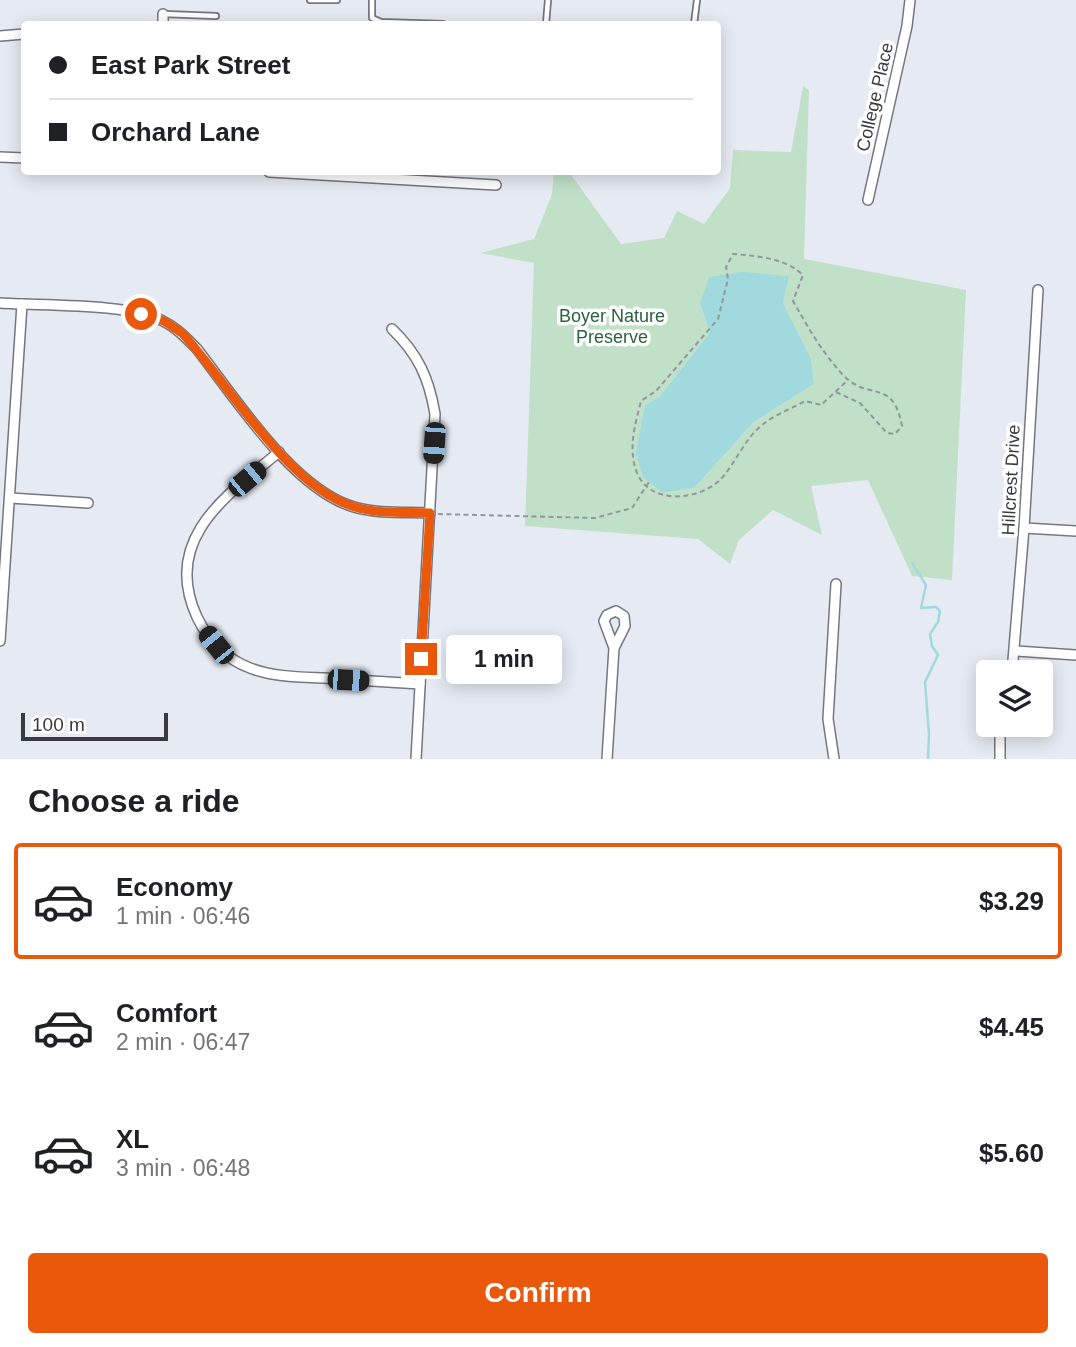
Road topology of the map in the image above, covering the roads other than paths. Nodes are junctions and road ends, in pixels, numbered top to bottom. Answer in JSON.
{"nodes":[{"id":1,"x":310,"y":0,"type":"edge"},
{"id":2,"x":337,"y":0,"type":"edge"},
{"id":3,"x":372,"y":0,"type":"edge"},
{"id":4,"x":548,"y":0,"type":"edge"},
{"id":5,"x":697,"y":0,"type":"edge"},
{"id":6,"x":910,"y":0,"type":"edge"},
{"id":7,"x":216,"y":16,"type":"dead end"},
{"id":8,"x":163,"y":19,"type":"edge"},
{"id":9,"x":379,"y":21,"type":"edge"},
{"id":10,"x":546,"y":21,"type":"edge"},
{"id":11,"x":694,"y":21,"type":"edge"},
{"id":12,"x":21,"y":34,"type":"edge"},
{"id":13,"x":0,"y":36,"type":"edge"},
{"id":14,"x":0,"y":157,"type":"edge"},
{"id":15,"x":21,"y":158,"type":"edge"},
{"id":16,"x":402,"y":175,"type":"edge"},
{"id":17,"x":438,"y":176,"type":"edge"},
{"id":18,"x":496,"y":185,"type":"dead end"},
{"id":19,"x":868,"y":201,"type":"dead end"},
{"id":20,"x":1038,"y":290,"type":"dead end"},
{"id":21,"x":0,"y":303,"type":"edge"},
{"id":22,"x":22,"y":304,"type":"junction"},
{"id":23,"x":392,"y":329,"type":"dead end"},
{"id":24,"x":279,"y":452,"type":"junction"},
{"id":25,"x":10,"y":498,"type":"junction"},
{"id":26,"x":88,"y":503,"type":"dead end"},
{"id":27,"x":430,"y":513,"type":"junction"},
{"id":28,"x":1024,"y":528,"type":"junction"},
{"id":29,"x":1076,"y":531,"type":"edge"},
{"id":30,"x":836,"y":584,"type":"dead end"},
{"id":31,"x":0,"y":641,"type":"edge"},
{"id":32,"x":614,"y":649,"type":"dead end"},
{"id":33,"x":1016,"y":651,"type":"junction"},
{"id":34,"x":1076,"y":655,"type":"edge"},
{"id":35,"x":1014,"y":660,"type":"edge"},
{"id":36,"x":420,"y":684,"type":"junction"},
{"id":37,"x":1000,"y":737,"type":"edge"},
{"id":38,"x":416,"y":759,"type":"edge"},
{"id":39,"x":607,"y":759,"type":"edge"},
{"id":40,"x":834,"y":759,"type":"edge"},
{"id":41,"x":1000,"y":759,"type":"edge"}],
"edges":[{"from":1,"to":2,"type":"lane"},
{"from":3,"to":9,"type":"lane"},
{"from":4,"to":10,"type":"lane"},
{"from":5,"to":11,"type":"lane"},
{"from":6,"to":19,"type":"street","name":"College Place"},
{"from":7,"to":8,"type":"lane"},
{"from":12,"to":13,"type":"street"},
{"from":14,"to":15,"type":"street"},
{"from":16,"to":17,"type":"street"},
{"from":17,"to":18,"type":"street"},
{"from":20,"to":28,"type":"street","name":"Hillcrest Drive"},
{"from":21,"to":22,"type":"street"},
{"from":22,"to":24,"type":"street"},
{"from":22,"to":25,"type":"street"},
{"from":23,"to":27,"type":"street"},
{"from":24,"to":27,"type":"street"},
{"from":24,"to":36,"type":"street"},
{"from":25,"to":26,"type":"street"},
{"from":25,"to":31,"type":"street"},
{"from":27,"to":36,"type":"street"},
{"from":28,"to":29,"type":"street"},
{"from":28,"to":33,"type":"street","name":"Hillcrest Drive"},
{"from":30,"to":40,"type":"street"},
{"from":32,"to":39,"type":"street"},
{"from":33,"to":34,"type":"street"},
{"from":33,"to":35,"type":"street","name":"Hillcrest Drive"},
{"from":36,"to":38,"type":"street"},
{"from":37,"to":41,"type":"street"}]}
